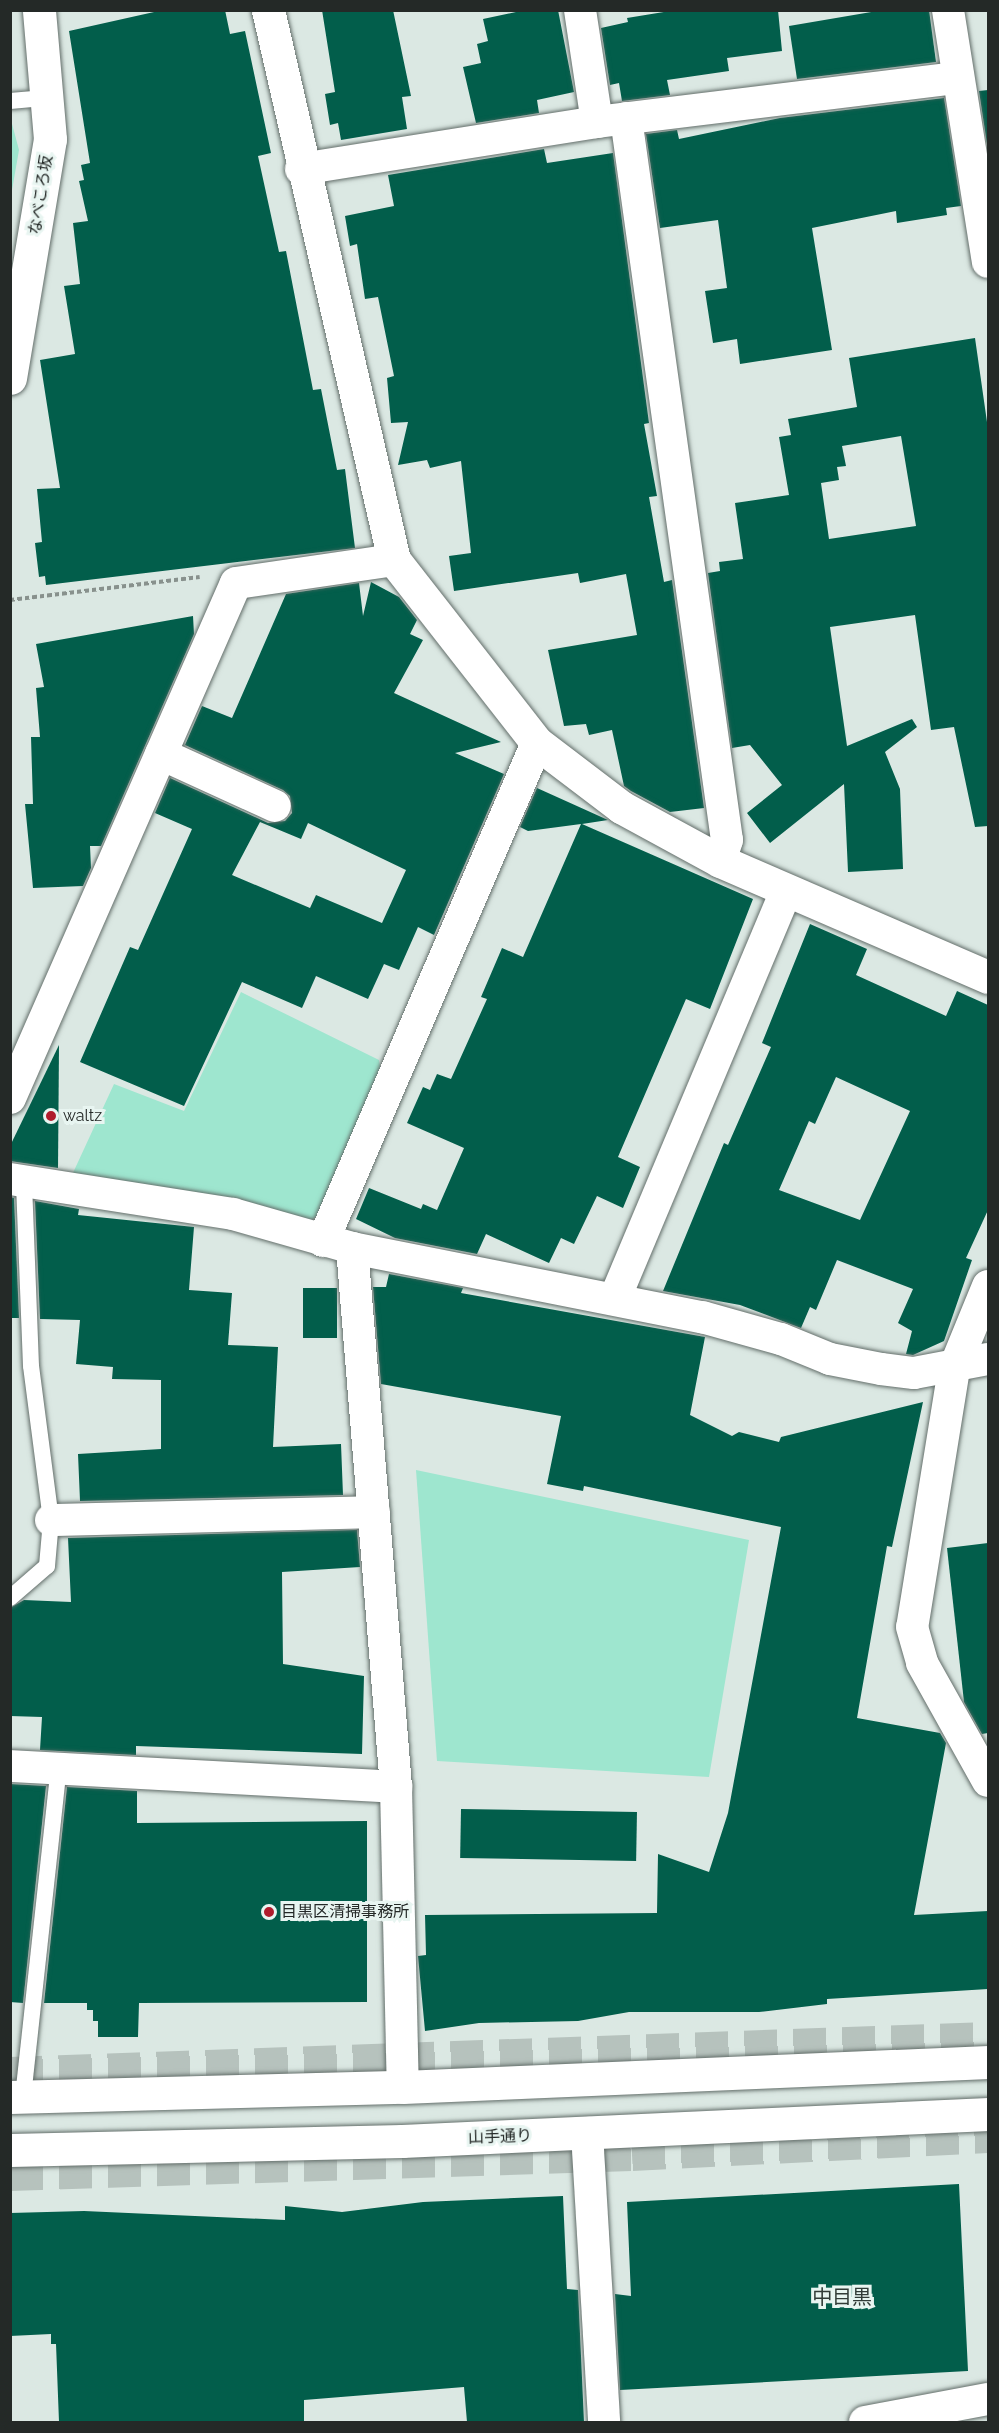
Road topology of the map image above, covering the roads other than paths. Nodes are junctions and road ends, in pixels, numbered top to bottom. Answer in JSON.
{"nodes":[{"id":1,"x":39,"y":10,"type":"edge"},
{"id":2,"x":268,"y":10,"type":"edge"},
{"id":3,"x":580,"y":10,"type":"edge"},
{"id":4,"x":948,"y":10,"type":"edge"},
{"id":5,"x":957,"y":78,"type":"junction"},
{"id":6,"x":46,"y":98,"type":"junction"},
{"id":7,"x":10,"y":101,"type":"edge"},
{"id":8,"x":611,"y":120,"type":"junction"},
{"id":9,"x":301,"y":170,"type":"junction"},
{"id":10,"x":988,"y":262,"type":"edge"},
{"id":11,"x":10,"y":378,"type":"edge"},
{"id":12,"x":394,"y":560,"type":"junction"},
{"id":13,"x":537,"y":743,"type":"junction"},
{"id":14,"x":161,"y":754,"type":"junction"},
{"id":15,"x":275,"y":806,"type":"dead end"},
{"id":16,"x":720,"y":861,"type":"junction"},
{"id":17,"x":786,"y":891,"type":"junction"},
{"id":18,"x":988,"y":977,"type":"edge"},
{"id":19,"x":10,"y":1098,"type":"edge"},
{"id":20,"x":17,"y":1180,"type":"edge"},
{"id":21,"x":338,"y":1244,"type":"junction"},
{"id":22,"x":988,"y":1286,"type":"edge"},
{"id":23,"x":615,"y":1298,"type":"junction"},
{"id":24,"x":988,"y":1359,"type":"edge"},
{"id":25,"x":954,"y":1369,"type":"junction"},
{"id":26,"x":374,"y":1512,"type":"junction"},
{"id":27,"x":51,"y":1520,"type":"junction"},
{"id":28,"x":10,"y":1598,"type":"edge"},
{"id":29,"x":10,"y":1766,"type":"edge"},
{"id":30,"x":59,"y":1768,"type":"junction"},
{"id":31,"x":988,"y":1781,"type":"edge"},
{"id":32,"x":396,"y":1787,"type":"junction"},
{"id":33,"x":988,"y":2062,"type":"edge"},
{"id":34,"x":403,"y":2087,"type":"junction"},
{"id":35,"x":17,"y":2097,"type":"edge"},
{"id":36,"x":988,"y":2114,"type":"edge"},
{"id":37,"x":587,"y":2133,"type":"junction"},
{"id":38,"x":10,"y":2150,"type":"edge"},
{"id":39,"x":988,"y":2399,"type":"edge"},
{"id":40,"x":604,"y":2422,"type":"edge"},
{"id":41,"x":865,"y":2422,"type":"edge"}],
"edges":[{"from":1,"to":6,"type":"main road","name":"なべころ坂"},
{"from":2,"to":9,"type":"main road"},
{"from":3,"to":8,"type":"street"},
{"from":4,"to":5,"type":"street"},
{"from":5,"to":8,"type":"street"},
{"from":5,"to":10,"type":"street"},
{"from":6,"to":7,"type":"lane"},
{"from":6,"to":11,"type":"main road","name":"なべころ坂"},
{"from":8,"to":9,"type":"street"},
{"from":8,"to":16,"type":"street"},
{"from":9,"to":12,"type":"main road"},
{"from":12,"to":13,"type":"main road"},
{"from":12,"to":14,"type":"street"},
{"from":13,"to":16,"type":"main road"},
{"from":13,"to":21,"type":"street"},
{"from":14,"to":15,"type":"street"},
{"from":14,"to":19,"type":"street"},
{"from":16,"to":17,"type":"main road"},
{"from":17,"to":18,"type":"main road"},
{"from":17,"to":23,"type":"street"},
{"from":20,"to":21,"type":"street"},
{"from":20,"to":27,"type":"lane"},
{"from":21,"to":23,"type":"street"},
{"from":21,"to":26,"type":"street"},
{"from":22,"to":25,"type":"street"},
{"from":23,"to":25,"type":"street"},
{"from":24,"to":25,"type":"street"},
{"from":25,"to":31,"type":"street"},
{"from":26,"to":27,"type":"street"},
{"from":26,"to":32,"type":"street"},
{"from":27,"to":28,"type":"lane"},
{"from":29,"to":30,"type":"street"},
{"from":30,"to":32,"type":"street"},
{"from":30,"to":35,"type":"lane"},
{"from":32,"to":34,"type":"street"},
{"from":33,"to":34,"type":"main road"},
{"from":34,"to":35,"type":"main road"},
{"from":36,"to":37,"type":"main road","name":"山手通り"},
{"from":37,"to":38,"type":"main road","name":"山手通り"},
{"from":37,"to":40,"type":"street"},
{"from":39,"to":41,"type":"street"}]}
